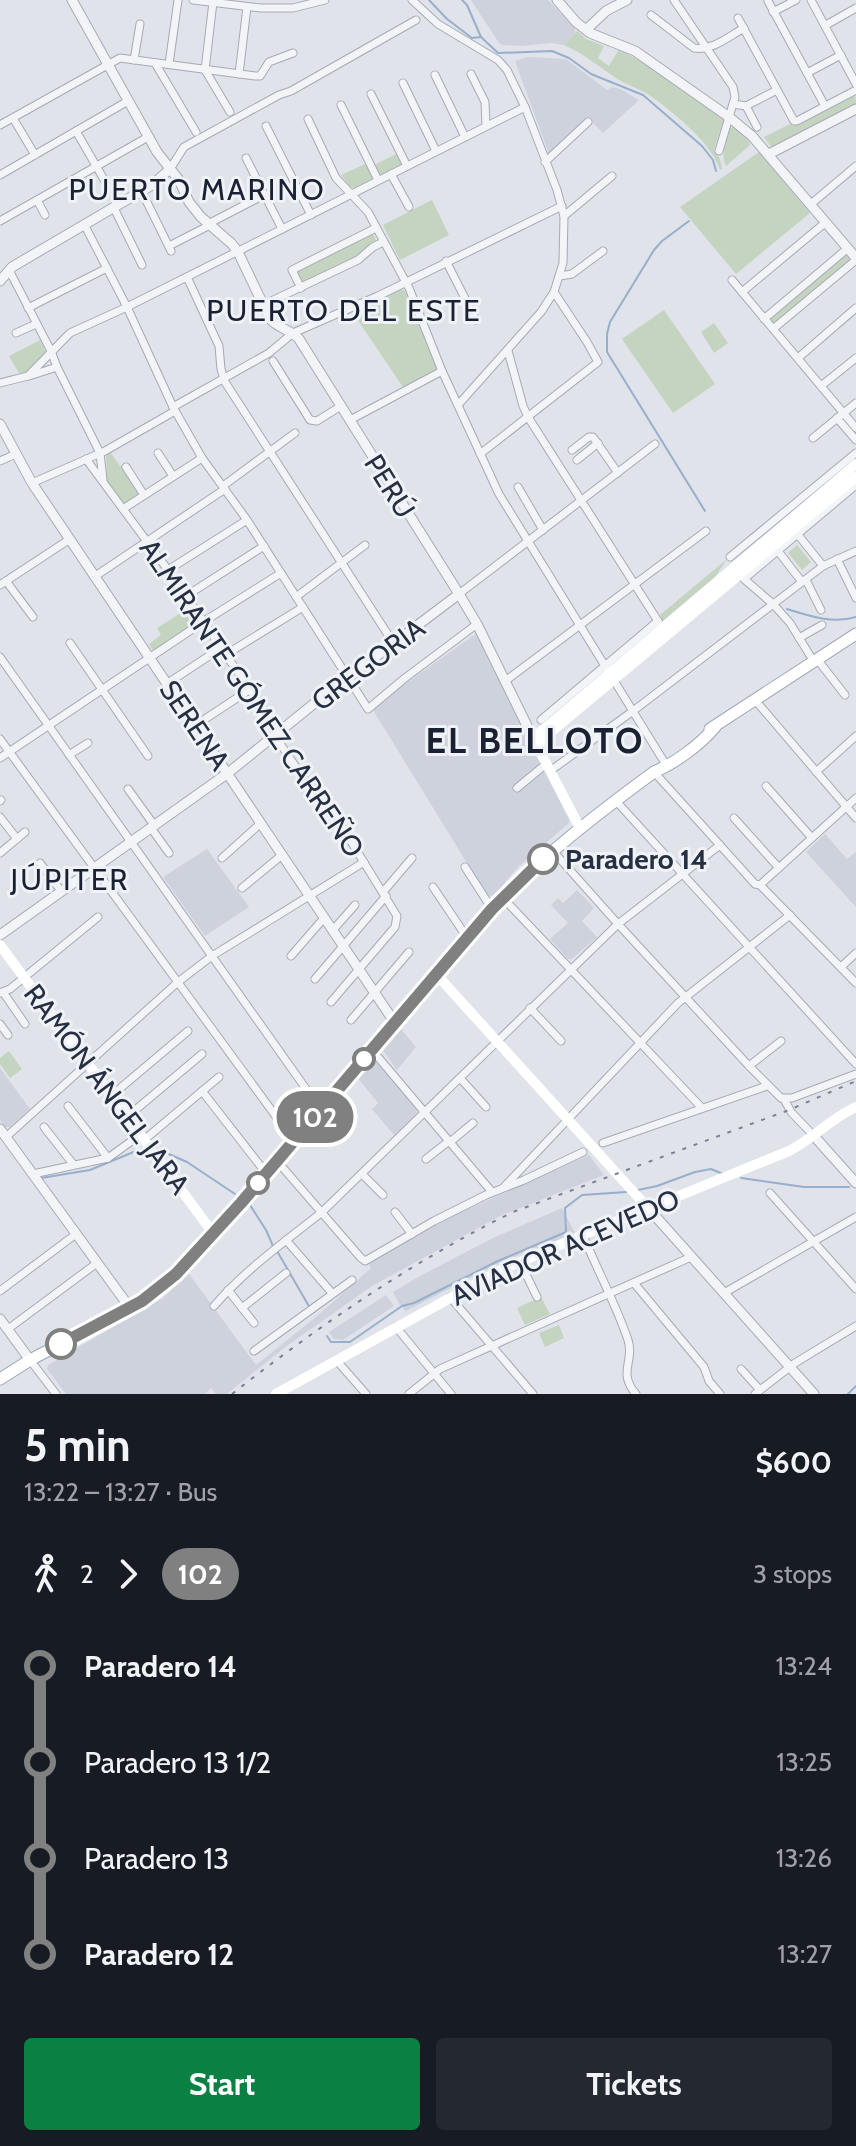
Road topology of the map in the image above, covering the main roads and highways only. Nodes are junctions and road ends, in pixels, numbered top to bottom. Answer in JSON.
{"nodes":[{"id":1,"x":856,"y":464,"type":"edge"},
{"id":2,"x":855,"y":484,"type":"edge"},
{"id":3,"x":854,"y":638,"type":"edge"},
{"id":4,"x":609,"y":673,"type":"junction"},
{"id":5,"x":543,"y":724,"type":"junction"},
{"id":6,"x":527,"y":727,"type":"road end"},
{"id":7,"x":536,"y":744,"type":"junction"},
{"id":8,"x":580,"y":828,"type":"junction"},
{"id":9,"x":0,"y":945,"type":"edge"},
{"id":10,"x":437,"y":975,"type":"junction"},
{"id":11,"x":856,"y":1107,"type":"edge"},
{"id":12,"x":648,"y":1208,"type":"junction"},
{"id":13,"x":213,"y":1233,"type":"junction"},
{"id":14,"x":0,"y":1379,"type":"edge"},
{"id":15,"x":293,"y":1390,"type":"edge"},
{"id":16,"x":276,"y":1394,"type":"edge"}],
"edges":[{"from":1,"to":4,"type":"main road"},
{"from":2,"to":4,"type":"main road"},
{"from":3,"to":8,"type":"main road"},
{"from":4,"to":5,"type":"main road"},
{"from":4,"to":7,"type":"main road"},
{"from":5,"to":6,"type":"main road"},
{"from":5,"to":7,"type":"main road"},
{"from":7,"to":8,"type":"main road","name":"PERÚ"},
{"from":8,"to":10,"type":"main road"},
{"from":9,"to":13,"type":"main road","name":"RAMÓN ÁNGEL JARA"},
{"from":10,"to":12,"type":"main road"},
{"from":10,"to":13,"type":"main road"},
{"from":11,"to":12,"type":"main road","name":"AVIADOR ACEVEDO"},
{"from":12,"to":15,"type":"main road","name":"AVIADOR ACEVEDO"},
{"from":13,"to":14,"type":"main road"},
{"from":15,"to":16,"type":"main road","name":"AVIADOR ACEVEDO"}]}
